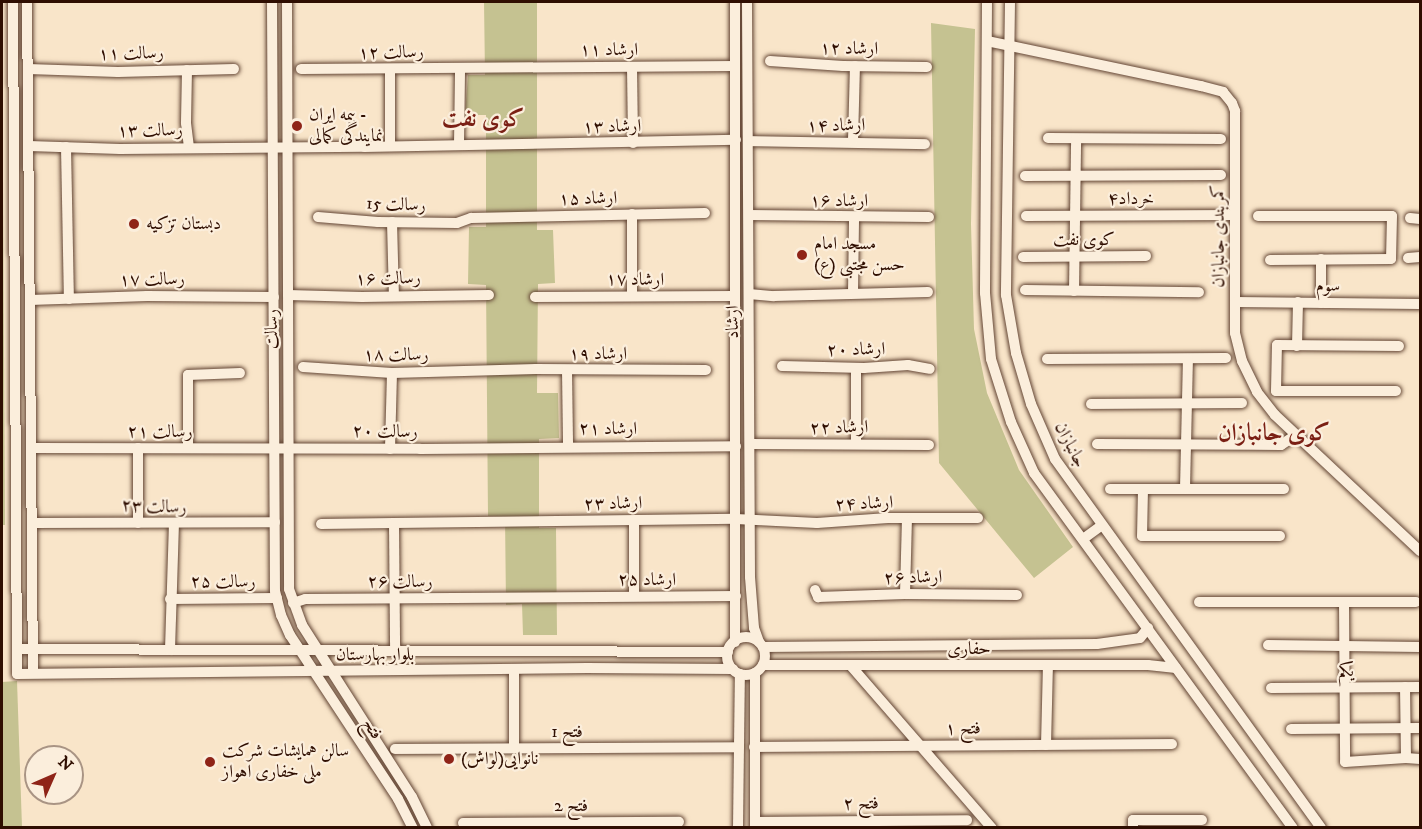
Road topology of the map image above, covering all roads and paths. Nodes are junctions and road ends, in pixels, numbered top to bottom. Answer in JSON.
{"nodes":[{"id":1,"x":13,"y":2,"type":"edge"},
{"id":2,"x":27,"y":2,"type":"edge"},
{"id":3,"x":272,"y":2,"type":"edge"},
{"id":4,"x":287,"y":2,"type":"edge"},
{"id":5,"x":735,"y":2,"type":"edge"},
{"id":6,"x":747,"y":2,"type":"edge"},
{"id":7,"x":987,"y":2,"type":"edge"},
{"id":8,"x":1010,"y":2,"type":"edge"},
{"id":9,"x":987,"y":41,"type":"junction"},
{"id":10,"x":1010,"y":45,"type":"junction"},
{"id":11,"x":770,"y":61,"type":"dead end"},
{"id":12,"x":735,"y":66,"type":"junction"},
{"id":13,"x":855,"y":66,"type":"junction"},
{"id":14,"x":632,"y":67,"type":"junction"},
{"id":15,"x":927,"y":67,"type":"dead end"},
{"id":16,"x":28,"y":69,"type":"junction"},
{"id":17,"x":234,"y":69,"type":"dead end"},
{"id":18,"x":301,"y":69,"type":"dead end"},
{"id":19,"x":460,"y":69,"type":"junction"},
{"id":20,"x":482,"y":69,"type":"joint"},
{"id":21,"x":187,"y":70,"type":"junction"},
{"id":22,"x":390,"y":70,"type":"junction"},
{"id":23,"x":735,"y":105,"type":"junction"},
{"id":24,"x":747,"y":105,"type":"junction"},
{"id":25,"x":1048,"y":138,"type":"dead end"},
{"id":26,"x":1076,"y":139,"type":"junction"},
{"id":27,"x":1221,"y":139,"type":"dead end"},
{"id":28,"x":736,"y":140,"type":"junction"},
{"id":29,"x":748,"y":141,"type":"junction"},
{"id":30,"x":853,"y":141,"type":"junction"},
{"id":31,"x":633,"y":143,"type":"junction"},
{"id":32,"x":459,"y":144,"type":"junction"},
{"id":33,"x":925,"y":144,"type":"dead end"},
{"id":34,"x":287,"y":145,"type":"junction"},
{"id":35,"x":29,"y":146,"type":"junction"},
{"id":36,"x":273,"y":146,"type":"junction"},
{"id":37,"x":390,"y":146,"type":"junction"},
{"id":38,"x":66,"y":147,"type":"junction"},
{"id":39,"x":189,"y":147,"type":"junction"},
{"id":40,"x":1076,"y":175,"type":"junction"},
{"id":41,"x":1221,"y":175,"type":"dead end"},
{"id":42,"x":1025,"y":176,"type":"dead end"},
{"id":43,"x":705,"y":213,"type":"dead end"},
{"id":44,"x":632,"y":214,"type":"junction"},
{"id":45,"x":748,"y":215,"type":"junction"},
{"id":46,"x":1235,"y":215,"type":"junction"},
{"id":47,"x":1026,"y":216,"type":"dead end"},
{"id":48,"x":1075,"y":216,"type":"junction"},
{"id":49,"x":1258,"y":216,"type":"dead end"},
{"id":50,"x":29,"y":217,"type":"junction"},
{"id":51,"x":318,"y":217,"type":"dead end"},
{"id":52,"x":929,"y":217,"type":"dead end"},
{"id":53,"x":14,"y":218,"type":"junction"},
{"id":54,"x":471,"y":218,"type":"joint"},
{"id":55,"x":854,"y":218,"type":"junction"},
{"id":56,"x":392,"y":222,"type":"junction"},
{"id":57,"x":736,"y":253,"type":"junction"},
{"id":58,"x":749,"y":253,"type":"junction"},
{"id":59,"x":1074,"y":256,"type":"junction"},
{"id":60,"x":1146,"y":256,"type":"dead end"},
{"id":61,"x":1023,"y":257,"type":"dead end"},
{"id":62,"x":1420,"y":257,"type":"edge"},
{"id":63,"x":1408,"y":258,"type":"dead end"},
{"id":64,"x":1321,"y":259,"type":"junction"},
{"id":65,"x":1270,"y":260,"type":"dead end"},
{"id":66,"x":1025,"y":290,"type":"dead end"},
{"id":67,"x":1074,"y":291,"type":"junction"},
{"id":68,"x":928,"y":292,"type":"dead end"},
{"id":69,"x":1199,"y":292,"type":"dead end"},
{"id":70,"x":853,"y":293,"type":"junction"},
{"id":71,"x":749,"y":294,"type":"junction"},
{"id":72,"x":288,"y":295,"type":"junction"},
{"id":73,"x":489,"y":295,"type":"dead end"},
{"id":74,"x":394,"y":296,"type":"junction"},
{"id":75,"x":632,"y":296,"type":"junction"},
{"id":76,"x":735,"y":296,"type":"junction"},
{"id":77,"x":273,"y":297,"type":"junction"},
{"id":78,"x":535,"y":297,"type":"dead end"},
{"id":79,"x":69,"y":298,"type":"junction"},
{"id":80,"x":30,"y":300,"type":"junction"},
{"id":81,"x":1235,"y":302,"type":"junction"},
{"id":82,"x":1298,"y":302,"type":"junction"},
{"id":83,"x":1321,"y":303,"type":"junction"},
{"id":84,"x":1420,"y":304,"type":"edge"},
{"id":85,"x":274,"y":319,"type":"junction"},
{"id":86,"x":288,"y":319,"type":"junction"},
{"id":87,"x":1297,"y":345,"type":"junction"},
{"id":88,"x":1399,"y":346,"type":"dead end"},
{"id":89,"x":1226,"y":358,"type":"dead end"},
{"id":90,"x":1047,"y":359,"type":"dead end"},
{"id":91,"x":1188,"y":359,"type":"junction"},
{"id":92,"x":782,"y":366,"type":"dead end"},
{"id":93,"x":303,"y":367,"type":"dead end"},
{"id":94,"x":856,"y":368,"type":"junction"},
{"id":95,"x":930,"y":369,"type":"dead end"},
{"id":96,"x":489,"y":370,"type":"joint"},
{"id":97,"x":567,"y":370,"type":"junction"},
{"id":98,"x":706,"y":370,"type":"dead end"},
{"id":99,"x":240,"y":373,"type":"dead end"},
{"id":100,"x":392,"y":373,"type":"junction"},
{"id":101,"x":1396,"y":391,"type":"dead end"},
{"id":102,"x":1242,"y":403,"type":"dead end"},
{"id":103,"x":1091,"y":404,"type":"dead end"},
{"id":104,"x":1187,"y":404,"type":"junction"},
{"id":105,"x":1296,"y":435,"type":"junction"},
{"id":106,"x":750,"y":444,"type":"junction"},
{"id":107,"x":856,"y":444,"type":"junction"},
{"id":108,"x":1097,"y":444,"type":"dead end"},
{"id":109,"x":929,"y":445,"type":"dead end"},
{"id":110,"x":1186,"y":445,"type":"junction"},
{"id":111,"x":568,"y":446,"type":"junction"},
{"id":112,"x":736,"y":446,"type":"junction"},
{"id":113,"x":274,"y":447,"type":"junction"},
{"id":114,"x":288,"y":447,"type":"junction"},
{"id":115,"x":32,"y":448,"type":"junction"},
{"id":116,"x":138,"y":448,"type":"junction"},
{"id":117,"x":188,"y":448,"type":"junction"},
{"id":118,"x":390,"y":449,"type":"junction"},
{"id":119,"x":481,"y":449,"type":"joint"},
{"id":120,"x":1110,"y":489,"type":"dead end"},
{"id":121,"x":1143,"y":489,"type":"junction"},
{"id":122,"x":1185,"y":489,"type":"junction"},
{"id":123,"x":1284,"y":489,"type":"dead end"},
{"id":124,"x":978,"y":518,"type":"dead end"},
{"id":125,"x":736,"y":519,"type":"junction"},
{"id":126,"x":634,"y":520,"type":"junction"},
{"id":127,"x":750,"y":520,"type":"junction"},
{"id":128,"x":907,"y":520,"type":"junction"},
{"id":129,"x":275,"y":522,"type":"junction"},
{"id":130,"x":33,"y":523,"type":"junction"},
{"id":131,"x":138,"y":523,"type":"junction"},
{"id":132,"x":392,"y":523,"type":"junction"},
{"id":133,"x":174,"y":524,"type":"junction"},
{"id":134,"x":321,"y":524,"type":"dead end"},
{"id":135,"x":1101,"y":526,"type":"junction"},
{"id":136,"x":1280,"y":536,"type":"dead end"},
{"id":137,"x":1083,"y":539,"type":"junction"},
{"id":138,"x":1420,"y":551,"type":"edge"},
{"id":139,"x":815,"y":591,"type":"dead end"},
{"id":140,"x":905,"y":594,"type":"junction"},
{"id":141,"x":1017,"y":595,"type":"dead end"},
{"id":142,"x":634,"y":596,"type":"junction"},
{"id":143,"x":736,"y":596,"type":"junction"},
{"id":144,"x":508,"y":597,"type":"joint"},
{"id":145,"x":277,"y":598,"type":"junction"},
{"id":146,"x":395,"y":598,"type":"junction"},
{"id":147,"x":170,"y":599,"type":"junction"},
{"id":148,"x":1344,"y":602,"type":"junction"},
{"id":149,"x":1416,"y":602,"type":"dead end"},
{"id":150,"x":293,"y":603,"type":"junction"},
{"id":151,"x":1199,"y":603,"type":"dead end"},
{"id":152,"x":1148,"y":628,"type":"junction"},
{"id":153,"x":735,"y":642,"type":"junction"},
{"id":154,"x":761,"y":645,"type":"junction"},
{"id":155,"x":1268,"y":645,"type":"dead end"},
{"id":156,"x":1344,"y":646,"type":"junction"},
{"id":157,"x":1420,"y":647,"type":"edge"},
{"id":158,"x":17,"y":649,"type":"junction"},
{"id":159,"x":34,"y":649,"type":"junction"},
{"id":160,"x":170,"y":650,"type":"junction"},
{"id":161,"x":301,"y":650,"type":"junction"},
{"id":162,"x":395,"y":650,"type":"junction"},
{"id":163,"x":317,"y":651,"type":"junction"},
{"id":164,"x":728,"y":652,"type":"junction"},
{"id":165,"x":1048,"y":665,"type":"junction"},
{"id":166,"x":851,"y":666,"type":"junction"},
{"id":167,"x":1176,"y":668,"type":"junction"},
{"id":168,"x":759,"y":669,"type":"junction"},
{"id":169,"x":514,"y":670,"type":"junction"},
{"id":170,"x":315,"y":672,"type":"junction"},
{"id":171,"x":331,"y":672,"type":"junction"},
{"id":172,"x":736,"y":672,"type":"junction"},
{"id":173,"x":33,"y":674,"type":"junction"},
{"id":174,"x":1405,"y":687,"type":"junction"},
{"id":175,"x":1420,"y":687,"type":"edge"},
{"id":176,"x":1271,"y":688,"type":"dead end"},
{"id":177,"x":1344,"y":688,"type":"junction"},
{"id":178,"x":1404,"y":728,"type":"junction"},
{"id":179,"x":1420,"y":728,"type":"edge"},
{"id":180,"x":1291,"y":729,"type":"dead end"},
{"id":181,"x":1343,"y":729,"type":"junction"},
{"id":182,"x":1172,"y":744,"type":"dead end"},
{"id":183,"x":1046,"y":745,"type":"junction"},
{"id":184,"x":921,"y":746,"type":"junction"},
{"id":185,"x":739,"y":747,"type":"junction"},
{"id":186,"x":754,"y":747,"type":"junction"},
{"id":187,"x":514,"y":748,"type":"junction"},
{"id":188,"x":395,"y":749,"type":"dead end"},
{"id":189,"x":1406,"y":758,"type":"junction"},
{"id":190,"x":1420,"y":759,"type":"edge"},
{"id":191,"x":967,"y":820,"type":"dead end"},
{"id":192,"x":1202,"y":820,"type":"dead end"},
{"id":193,"x":463,"y":822,"type":"dead end"},
{"id":194,"x":679,"y":822,"type":"dead end"},
{"id":195,"x":893,"y":824,"type":"edge"},
{"id":196,"x":585,"y":825,"type":"edge"},
{"id":197,"x":755,"y":825,"type":"edge"},
{"id":198,"x":413,"y":828,"type":"edge"},
{"id":199,"x":427,"y":828,"type":"edge"},
{"id":200,"x":738,"y":828,"type":"edge"},
{"id":201,"x":992,"y":828,"type":"edge"},
{"id":202,"x":1133,"y":828,"type":"edge"},
{"id":203,"x":1293,"y":828,"type":"edge"},
{"id":204,"x":1322,"y":828,"type":"edge"}],
"edges":[{"from":1,"to":53,"type":"street"},
{"from":2,"to":16,"type":"street"},
{"from":3,"to":36,"type":"street","name":"رسالت"},
{"from":4,"to":34,"type":"street","name":"رسالت"},
{"from":5,"to":12,"type":"street","name":"ارشاد"},
{"from":6,"to":24,"type":"street","name":"ارشاد"},
{"from":7,"to":9,"type":"street"},
{"from":8,"to":10,"type":"street","name":"جانبازان"},
{"from":9,"to":10,"type":"street","name":"کمربندی جانبازان"},
{"from":9,"to":137,"type":"street"},
{"from":10,"to":46,"type":"street","name":"کمربندی جانبازان"},
{"from":10,"to":135,"type":"street","name":"جانبازان"},
{"from":11,"to":13,"type":"street","name":"ارشاد ۱۲"},
{"from":12,"to":14,"type":"street","name":"ارشاد ۱۱"},
{"from":12,"to":23,"type":"street","name":"ارشاد"},
{"from":13,"to":15,"type":"street","name":"ارشاد ۱۲"},
{"from":13,"to":30,"type":"street"},
{"from":14,"to":20,"type":"street","name":"ارشاد ۱۱"},
{"from":14,"to":31,"type":"street"},
{"from":16,"to":21,"type":"street","name":"رسالت ۱۱"},
{"from":16,"to":35,"type":"street"},
{"from":17,"to":21,"type":"street","name":"رسالت ۱۱"},
{"from":18,"to":22,"type":"street","name":"رسالت ۱۲"},
{"from":19,"to":20,"type":"street","name":"رسالت ۱۲"},
{"from":19,"to":22,"type":"street","name":"رسالت ۱۲"},
{"from":19,"to":32,"type":"street"},
{"from":21,"to":39,"type":"street"},
{"from":22,"to":37,"type":"street"},
{"from":23,"to":24,"type":"street"},
{"from":23,"to":28,"type":"street","name":"ارشاد"},
{"from":24,"to":29,"type":"street","name":"ارشاد"},
{"from":25,"to":26,"type":"street"},
{"from":26,"to":27,"type":"street"},
{"from":26,"to":40,"type":"street"},
{"from":28,"to":31,"type":"street","name":"ارشاد ۱۳"},
{"from":28,"to":57,"type":"street","name":"ارشاد"},
{"from":29,"to":30,"type":"street","name":"ارشاد ۱۴"},
{"from":29,"to":45,"type":"street","name":"ارشاد"},
{"from":30,"to":33,"type":"street","name":"ارشاد ۱۴"},
{"from":31,"to":32,"type":"street","name":"ارشاد ۱۳"},
{"from":32,"to":37,"type":"street","name":"ارشاد ۱۳"},
{"from":34,"to":36,"type":"street","name":"رسالت ۱۳"},
{"from":34,"to":37,"type":"street","name":"رسالت ۱۳"},
{"from":34,"to":72,"type":"street","name":"رسالت"},
{"from":35,"to":38,"type":"street","name":"رسالت ۱۳"},
{"from":35,"to":50,"type":"street"},
{"from":36,"to":39,"type":"street","name":"رسالت ۱۳"},
{"from":36,"to":77,"type":"street","name":"رسالت"},
{"from":38,"to":39,"type":"street","name":"رسالت ۱۳"},
{"from":38,"to":79,"type":"street"},
{"from":40,"to":41,"type":"street"},
{"from":40,"to":42,"type":"street"},
{"from":40,"to":48,"type":"street"},
{"from":43,"to":44,"type":"street","name":"ارشاد ۱۵"},
{"from":44,"to":54,"type":"street","name":"ارشاد ۱۵"},
{"from":44,"to":75,"type":"street"},
{"from":45,"to":55,"type":"street","name":"ارشاد ۱۶"},
{"from":45,"to":58,"type":"street","name":"ارشاد"},
{"from":46,"to":48,"type":"street","name":"خرداد۴"},
{"from":46,"to":81,"type":"street","name":"کمربندی جانبازان"},
{"from":47,"to":48,"type":"street","name":"خرداد۴"},
{"from":48,"to":59,"type":"street"},
{"from":49,"to":64,"type":"street"},
{"from":50,"to":53,"type":"street"},
{"from":50,"to":80,"type":"street"},
{"from":51,"to":56,"type":"street","name":"رسالت 15"},
{"from":52,"to":55,"type":"street","name":"ارشاد ۱۶"},
{"from":53,"to":158,"type":"street"},
{"from":54,"to":56,"type":"street","name":"رسالت 15"},
{"from":55,"to":70,"type":"street"},
{"from":56,"to":74,"type":"street"},
{"from":57,"to":58,"type":"street"},
{"from":57,"to":76,"type":"street","name":"ارشاد"},
{"from":58,"to":71,"type":"street","name":"ارشاد"},
{"from":59,"to":60,"type":"street","name":"کوی نفت"},
{"from":59,"to":61,"type":"street","name":"کوی نفت"},
{"from":59,"to":67,"type":"street"},
{"from":62,"to":63,"type":"street"},
{"from":64,"to":65,"type":"street"},
{"from":64,"to":83,"type":"street"},
{"from":66,"to":67,"type":"street"},
{"from":67,"to":69,"type":"street"},
{"from":68,"to":70,"type":"street"},
{"from":70,"to":71,"type":"street"},
{"from":71,"to":106,"type":"street","name":"ارشاد"},
{"from":72,"to":74,"type":"street","name":"رسالت ۱۶"},
{"from":72,"to":86,"type":"street","name":"رسالت"},
{"from":73,"to":74,"type":"street","name":"رسالت ۱۶"},
{"from":75,"to":76,"type":"street","name":"ارشاد ۱۷"},
{"from":75,"to":78,"type":"street","name":"ارشاد ۱۷"},
{"from":76,"to":112,"type":"street","name":"ارشاد"},
{"from":77,"to":79,"type":"street","name":"رسالت ۱۷"},
{"from":77,"to":85,"type":"street","name":"رسالت"},
{"from":79,"to":80,"type":"street","name":"رسالت ۱۷"},
{"from":80,"to":115,"type":"street"},
{"from":81,"to":82,"type":"street","name":"سوم"},
{"from":81,"to":105,"type":"street","name":"کمربندی جانبازان"},
{"from":82,"to":83,"type":"street","name":"سوم"},
{"from":82,"to":87,"type":"street"},
{"from":83,"to":84,"type":"street","name":"سوم"},
{"from":85,"to":86,"type":"street"},
{"from":85,"to":113,"type":"street","name":"رسالت"},
{"from":86,"to":114,"type":"street","name":"رسالت"},
{"from":87,"to":88,"type":"street"},
{"from":87,"to":101,"type":"street"},
{"from":89,"to":91,"type":"street"},
{"from":90,"to":91,"type":"street"},
{"from":91,"to":104,"type":"street"},
{"from":92,"to":94,"type":"street","name":"ارشاد ۲۰"},
{"from":93,"to":100,"type":"street","name":"رسالت ۱۸"},
{"from":94,"to":95,"type":"street","name":"ارشاد ۲۰"},
{"from":94,"to":107,"type":"street"},
{"from":96,"to":97,"type":"street","name":"ارشاد ۱۹"},
{"from":96,"to":100,"type":"street","name":"رسالت ۱۸"},
{"from":97,"to":98,"type":"street","name":"ارشاد ۱۹"},
{"from":97,"to":111,"type":"street"},
{"from":99,"to":117,"type":"street"},
{"from":100,"to":118,"type":"street"},
{"from":102,"to":104,"type":"street"},
{"from":103,"to":104,"type":"street"},
{"from":104,"to":110,"type":"street"},
{"from":105,"to":110,"type":"street"},
{"from":105,"to":138,"type":"street","name":"کمربندی جانبازان"},
{"from":106,"to":107,"type":"street","name":"ارشاد ۲۲"},
{"from":106,"to":127,"type":"street","name":"ارشاد"},
{"from":107,"to":109,"type":"street","name":"ارشاد ۲۲"},
{"from":108,"to":110,"type":"street"},
{"from":110,"to":122,"type":"street"},
{"from":111,"to":112,"type":"street","name":"ارشاد ۲۱"},
{"from":111,"to":119,"type":"street","name":"ارشاد ۲۱"},
{"from":112,"to":125,"type":"street","name":"ارشاد"},
{"from":113,"to":114,"type":"street","name":"رسالت ۲۱"},
{"from":113,"to":117,"type":"street","name":"رسالت ۲۱"},
{"from":113,"to":129,"type":"street","name":"رسالت"},
{"from":114,"to":118,"type":"street","name":"رسالت ٢٠"},
{"from":114,"to":150,"type":"street","name":"رسالت"},
{"from":115,"to":116,"type":"street","name":"رسالت ۲۱"},
{"from":115,"to":130,"type":"street"},
{"from":116,"to":117,"type":"street","name":"رسالت ۲۱"},
{"from":116,"to":131,"type":"street"},
{"from":118,"to":119,"type":"street","name":"رسالت ٢٠"},
{"from":120,"to":121,"type":"street"},
{"from":121,"to":122,"type":"street"},
{"from":121,"to":136,"type":"street"},
{"from":122,"to":123,"type":"street"},
{"from":124,"to":128,"type":"street","name":"ارشاد ۲۴"},
{"from":125,"to":126,"type":"street","name":"ارشاد ۲۳"},
{"from":125,"to":127,"type":"street","name":"ارشاد ۲۳"},
{"from":125,"to":143,"type":"street","name":"ارشاد"},
{"from":126,"to":132,"type":"street","name":"ارشاد ۲۳"},
{"from":126,"to":142,"type":"street"},
{"from":127,"to":128,"type":"street","name":"ارشاد ۲۴"},
{"from":127,"to":154,"type":"street","name":"ارشاد"},
{"from":128,"to":140,"type":"street"},
{"from":129,"to":133,"type":"street","name":"رسالت ۲۳"},
{"from":129,"to":145,"type":"street","name":"رسالت"},
{"from":130,"to":131,"type":"street","name":"رسالت ۲۳"},
{"from":130,"to":159,"type":"street"},
{"from":131,"to":133,"type":"street","name":"رسالت ۲۳"},
{"from":132,"to":134,"type":"street","name":"ارشاد ۲۳"},
{"from":132,"to":146,"type":"street"},
{"from":133,"to":147,"type":"street"},
{"from":135,"to":137,"type":"street"},
{"from":135,"to":204,"type":"street","name":"جانبازان"},
{"from":137,"to":152,"type":"street"},
{"from":139,"to":140,"type":"street","name":"ارشاد ۲۶"},
{"from":140,"to":141,"type":"street","name":"ارشاد ۲۶"},
{"from":142,"to":143,"type":"street","name":"ارشاد ۲۵"},
{"from":142,"to":144,"type":"street","name":"ارشاد ۲۵"},
{"from":143,"to":153,"type":"street","name":"ارشاد"},
{"from":144,"to":146,"type":"street","name":"رسالت ۲۶"},
{"from":145,"to":147,"type":"street","name":"رسالت ۲۵"},
{"from":145,"to":161,"type":"street","name":"رسالت"},
{"from":146,"to":150,"type":"street","name":"رسالت ۲۶"},
{"from":146,"to":162,"type":"street"},
{"from":147,"to":160,"type":"street"},
{"from":148,"to":149,"type":"street"},
{"from":148,"to":151,"type":"street"},
{"from":148,"to":156,"type":"street"},
{"from":150,"to":163,"type":"street","name":"رسالت"},
{"from":152,"to":154,"type":"street","name":"حفاری"},
{"from":152,"to":167,"type":"street"},
{"from":153,"to":154,"type":"street"},
{"from":153,"to":164,"type":"street"},
{"from":154,"to":168,"type":"street"},
{"from":155,"to":156,"type":"street"},
{"from":156,"to":157,"type":"street"},
{"from":156,"to":177,"type":"street"},
{"from":158,"to":159,"type":"street","name":"بلوار بهارستان"},
{"from":158,"to":173,"type":"street","name":"بلوار بهارستان"},
{"from":159,"to":160,"type":"street","name":"بلوار بهارستان"},
{"from":159,"to":173,"type":"street"},
{"from":160,"to":161,"type":"street","name":"بلوار بهارستان"},
{"from":161,"to":163,"type":"street","name":"بلوار بهارستان"},
{"from":161,"to":170,"type":"street","name":"فتح"},
{"from":162,"to":163,"type":"street","name":"بلوار بهارستان"},
{"from":162,"to":164,"type":"street","name":"بلوار بهارستان"},
{"from":163,"to":171,"type":"street","name":"فتح"},
{"from":164,"to":172,"type":"street"},
{"from":165,"to":166,"type":"street","name":"حفاری"},
{"from":165,"to":167,"type":"street","name":"حفاری"},
{"from":165,"to":183,"type":"street"},
{"from":166,"to":168,"type":"street","name":"حفاری"},
{"from":166,"to":184,"type":"street"},
{"from":167,"to":203,"type":"street"},
{"from":168,"to":172,"type":"street"},
{"from":168,"to":186,"type":"street"},
{"from":169,"to":171,"type":"street","name":"بلوار بهارستان"},
{"from":169,"to":172,"type":"street","name":"بلوار بهارستان"},
{"from":169,"to":187,"type":"street"},
{"from":170,"to":171,"type":"street","name":"بلوار بهارستان"},
{"from":170,"to":173,"type":"street","name":"بلوار بهارستان"},
{"from":170,"to":198,"type":"street","name":"فتح"},
{"from":171,"to":199,"type":"street","name":"فتح"},
{"from":172,"to":185,"type":"street"},
{"from":174,"to":175,"type":"street","name":"یکم"},
{"from":174,"to":177,"type":"street","name":"یکم"},
{"from":174,"to":178,"type":"street"},
{"from":176,"to":177,"type":"street","name":"یکم"},
{"from":177,"to":181,"type":"street"},
{"from":178,"to":179,"type":"street"},
{"from":178,"to":181,"type":"street"},
{"from":178,"to":189,"type":"street"},
{"from":180,"to":181,"type":"street"},
{"from":181,"to":189,"type":"street"},
{"from":182,"to":183,"type":"street","name":"فتح ۱"},
{"from":183,"to":184,"type":"street","name":"فتح ۱"},
{"from":184,"to":186,"type":"street","name":"فتح ۱"},
{"from":184,"to":201,"type":"street"},
{"from":185,"to":187,"type":"street","name":"فتح 1"},
{"from":185,"to":200,"type":"street"},
{"from":186,"to":197,"type":"street"},
{"from":187,"to":188,"type":"street","name":"فتح 1"},
{"from":189,"to":190,"type":"street"},
{"from":191,"to":195,"type":"street","name":"فتح ۲"},
{"from":192,"to":202,"type":"street"},
{"from":193,"to":196,"type":"street","name":"فتح 2"},
{"from":194,"to":196,"type":"street","name":"فتح 2"},
{"from":195,"to":197,"type":"street","name":"فتح ۲"}]}
